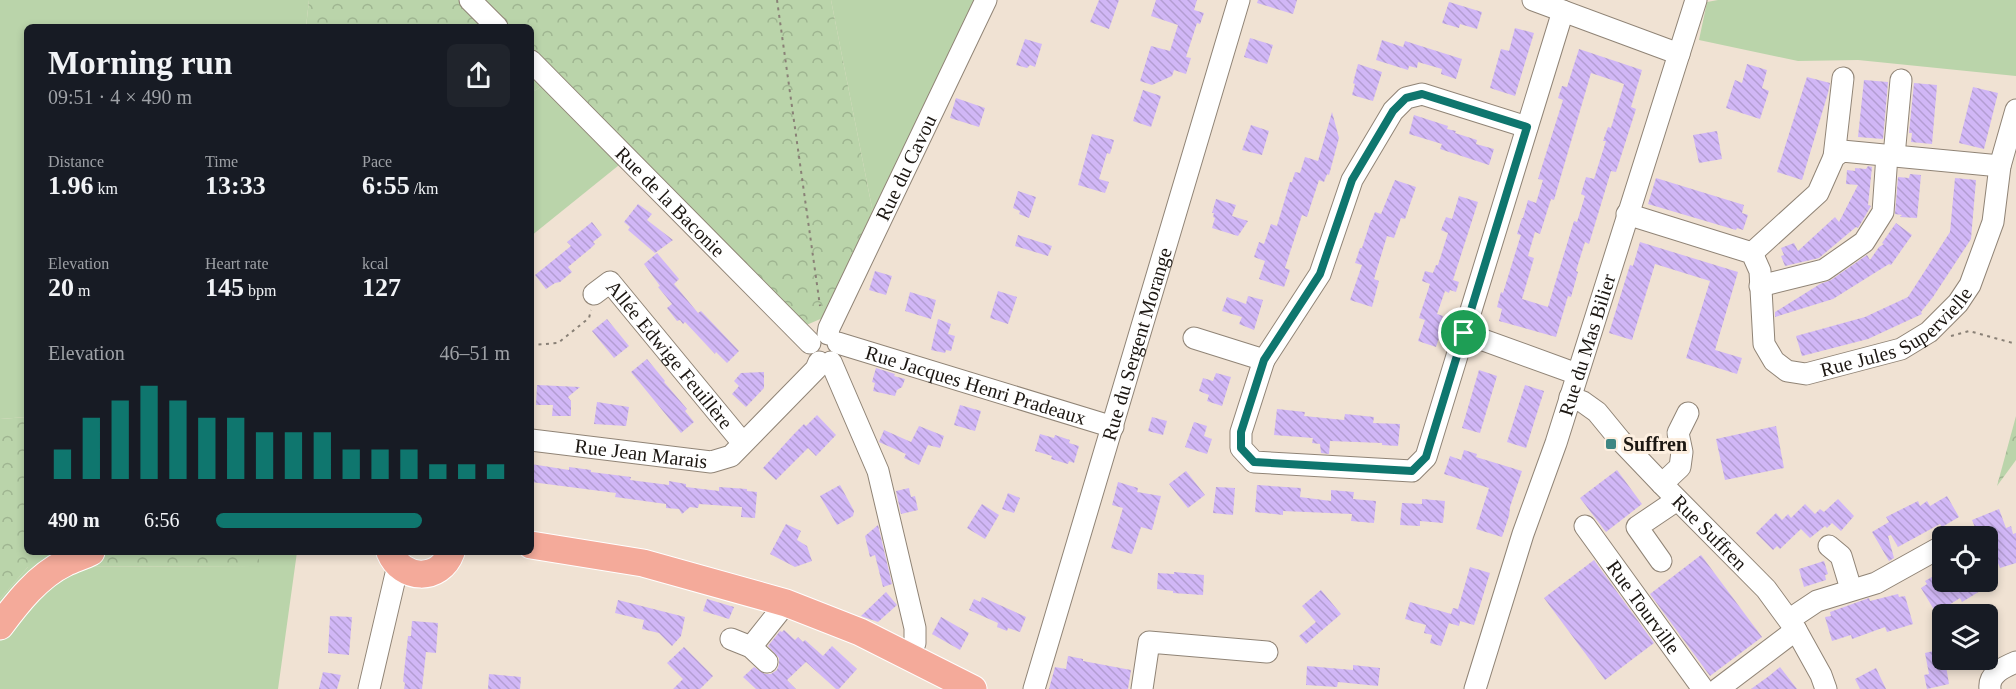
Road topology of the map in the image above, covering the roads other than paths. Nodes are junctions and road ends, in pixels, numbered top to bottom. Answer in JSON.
{"nodes":[{"id":1,"x":470,"y":0,"type":"edge"},
{"id":2,"x":986,"y":0,"type":"edge"},
{"id":3,"x":1239,"y":0,"type":"edge"},
{"id":4,"x":1533,"y":0,"type":"edge"},
{"id":5,"x":1696,"y":0,"type":"edge"},
{"id":6,"x":1563,"y":10,"type":"junction"},
{"id":7,"x":494,"y":24,"type":"edge"},
{"id":8,"x":1679,"y":54,"type":"junction"},
{"id":9,"x":534,"y":64,"type":"edge"},
{"id":10,"x":1843,"y":78,"type":"dead end"},
{"id":11,"x":1901,"y":80,"type":"dead end"},
{"id":12,"x":2016,"y":110,"type":"edge"},
{"id":13,"x":1527,"y":127,"type":"junction"},
{"id":14,"x":1890,"y":156,"type":"junction"},
{"id":15,"x":1834,"y":157,"type":"junction"},
{"id":16,"x":2000,"y":166,"type":"junction"},
{"id":17,"x":1627,"y":214,"type":"junction"},
{"id":18,"x":1752,"y":253,"type":"junction"},
{"id":19,"x":1760,"y":286,"type":"junction"},
{"id":20,"x":594,"y":294,"type":"road end"},
{"id":21,"x":1464,"y":333,"type":"junction"},
{"id":22,"x":1194,"y":338,"type":"dead end"},
{"id":23,"x":825,"y":346,"type":"junction"},
{"id":24,"x":1264,"y":360,"type":"junction"},
{"id":25,"x":1577,"y":374,"type":"junction"},
{"id":26,"x":1570,"y":397,"type":"junction"},
{"id":27,"x":1688,"y":413,"type":"dead end"},
{"id":28,"x":1113,"y":427,"type":"junction"},
{"id":29,"x":534,"y":440,"type":"edge"},
{"id":30,"x":742,"y":442,"type":"junction"},
{"id":31,"x":1662,"y":484,"type":"junction"},
{"id":32,"x":1677,"y":500,"type":"junction"},
{"id":33,"x":1585,"y":526,"type":"dead end"},
{"id":34,"x":534,"y":545,"type":"edge"},
{"id":35,"x":1829,"y":546,"type":"dead end"},
{"id":36,"x":1932,"y":552,"type":"edge"},
{"id":37,"x":84,"y":555,"type":"edge"},
{"id":38,"x":450,"y":555,"type":"edge"},
{"id":39,"x":392,"y":556,"type":"edge"},
{"id":40,"x":1661,"y":561,"type":"dead end"},
{"id":41,"x":426,"y":574,"type":"junction"},
{"id":42,"x":1851,"y":590,"type":"junction"},
{"id":43,"x":786,"y":603,"type":"junction"},
{"id":44,"x":1793,"y":625,"type":"junction"},
{"id":45,"x":0,"y":627,"type":"edge"},
{"id":46,"x":384,"y":627,"type":"junction"},
{"id":47,"x":1267,"y":652,"type":"dead end"},
{"id":48,"x":909,"y":657,"type":"junction"},
{"id":49,"x":767,"y":662,"type":"dead end"},
{"id":50,"x":2016,"y":662,"type":"edge"},
{"id":51,"x":369,"y":689,"type":"edge"},
{"id":52,"x":973,"y":689,"type":"edge"},
{"id":53,"x":1034,"y":689,"type":"edge"},
{"id":54,"x":1142,"y":689,"type":"edge"},
{"id":55,"x":1475,"y":689,"type":"edge"},
{"id":56,"x":1703,"y":689,"type":"edge"},
{"id":57,"x":1718,"y":689,"type":"edge"},
{"id":58,"x":1826,"y":689,"type":"edge"},
{"id":59,"x":1990,"y":689,"type":"edge"}],
"edges":[{"from":1,"to":7,"type":"street"},
{"from":2,"to":23,"type":"street","name":"Rue du Cavou"},
{"from":3,"to":28,"type":"street","name":"Rue du Sergent Morange"},
{"from":4,"to":6,"type":"street"},
{"from":5,"to":8,"type":"street","name":"Rue du Mas Bilier"},
{"from":6,"to":8,"type":"street"},
{"from":6,"to":13,"type":"street"},
{"from":8,"to":17,"type":"street","name":"Rue du Mas Bilier"},
{"from":9,"to":23,"type":"street","name":"Rue de la Baconie"},
{"from":10,"to":15,"type":"street"},
{"from":11,"to":14,"type":"street"},
{"from":12,"to":16,"type":"street","name":"Rue Jules Supervielle"},
{"from":13,"to":21,"type":"street"},
{"from":13,"to":24,"type":"street"},
{"from":14,"to":15,"type":"street"},
{"from":14,"to":16,"type":"street"},
{"from":14,"to":19,"type":"street"},
{"from":15,"to":18,"type":"street"},
{"from":16,"to":19,"type":"street","name":"Rue Jules Supervielle"},
{"from":17,"to":18,"type":"street"},
{"from":17,"to":25,"type":"street","name":"Rue du Mas Bilier"},
{"from":18,"to":19,"type":"street","name":"Rue Jules Supervielle"},
{"from":20,"to":30,"type":"street","name":"Allée Edwige Feuillère"},
{"from":21,"to":24,"type":"street"},
{"from":21,"to":25,"type":"street"},
{"from":22,"to":24,"type":"street"},
{"from":23,"to":28,"type":"street","name":"Rue Jacques Henri Pradeaux"},
{"from":23,"to":30,"type":"street","name":"Rue Jean Marais"},
{"from":23,"to":48,"type":"street"},
{"from":25,"to":26,"type":"street","name":"Rue du Mas Bilier"},
{"from":26,"to":31,"type":"street","name":"Rue Suffren"},
{"from":26,"to":55,"type":"street","name":"Rue du Mas Bilier"},
{"from":27,"to":31,"type":"street"},
{"from":28,"to":53,"type":"street","name":"Rue du Sergent Morange"},
{"from":29,"to":30,"type":"street","name":"Rue Jean Marais"},
{"from":31,"to":32,"type":"street","name":"Rue Suffren"},
{"from":32,"to":40,"type":"street"},
{"from":32,"to":44,"type":"street","name":"Rue Suffren"},
{"from":33,"to":56,"type":"street","name":"Rue Tourville"},
{"from":34,"to":43,"type":"main road"},
{"from":35,"to":42,"type":"street"},
{"from":36,"to":42,"type":"street"},
{"from":37,"to":45,"type":"main road"},
{"from":38,"to":41,"type":"main road"},
{"from":39,"to":41,"type":"main road"},
{"from":39,"to":46,"type":"street"},
{"from":41,"to":46,"type":"street"},
{"from":42,"to":44,"type":"street"},
{"from":43,"to":48,"type":"main road"},
{"from":43,"to":49,"type":"street"},
{"from":44,"to":57,"type":"street"},
{"from":44,"to":58,"type":"street","name":"Rue Suffren"},
{"from":46,"to":51,"type":"street"},
{"from":47,"to":54,"type":"street"},
{"from":48,"to":52,"type":"main road"},
{"from":50,"to":59,"type":"street"}]}
